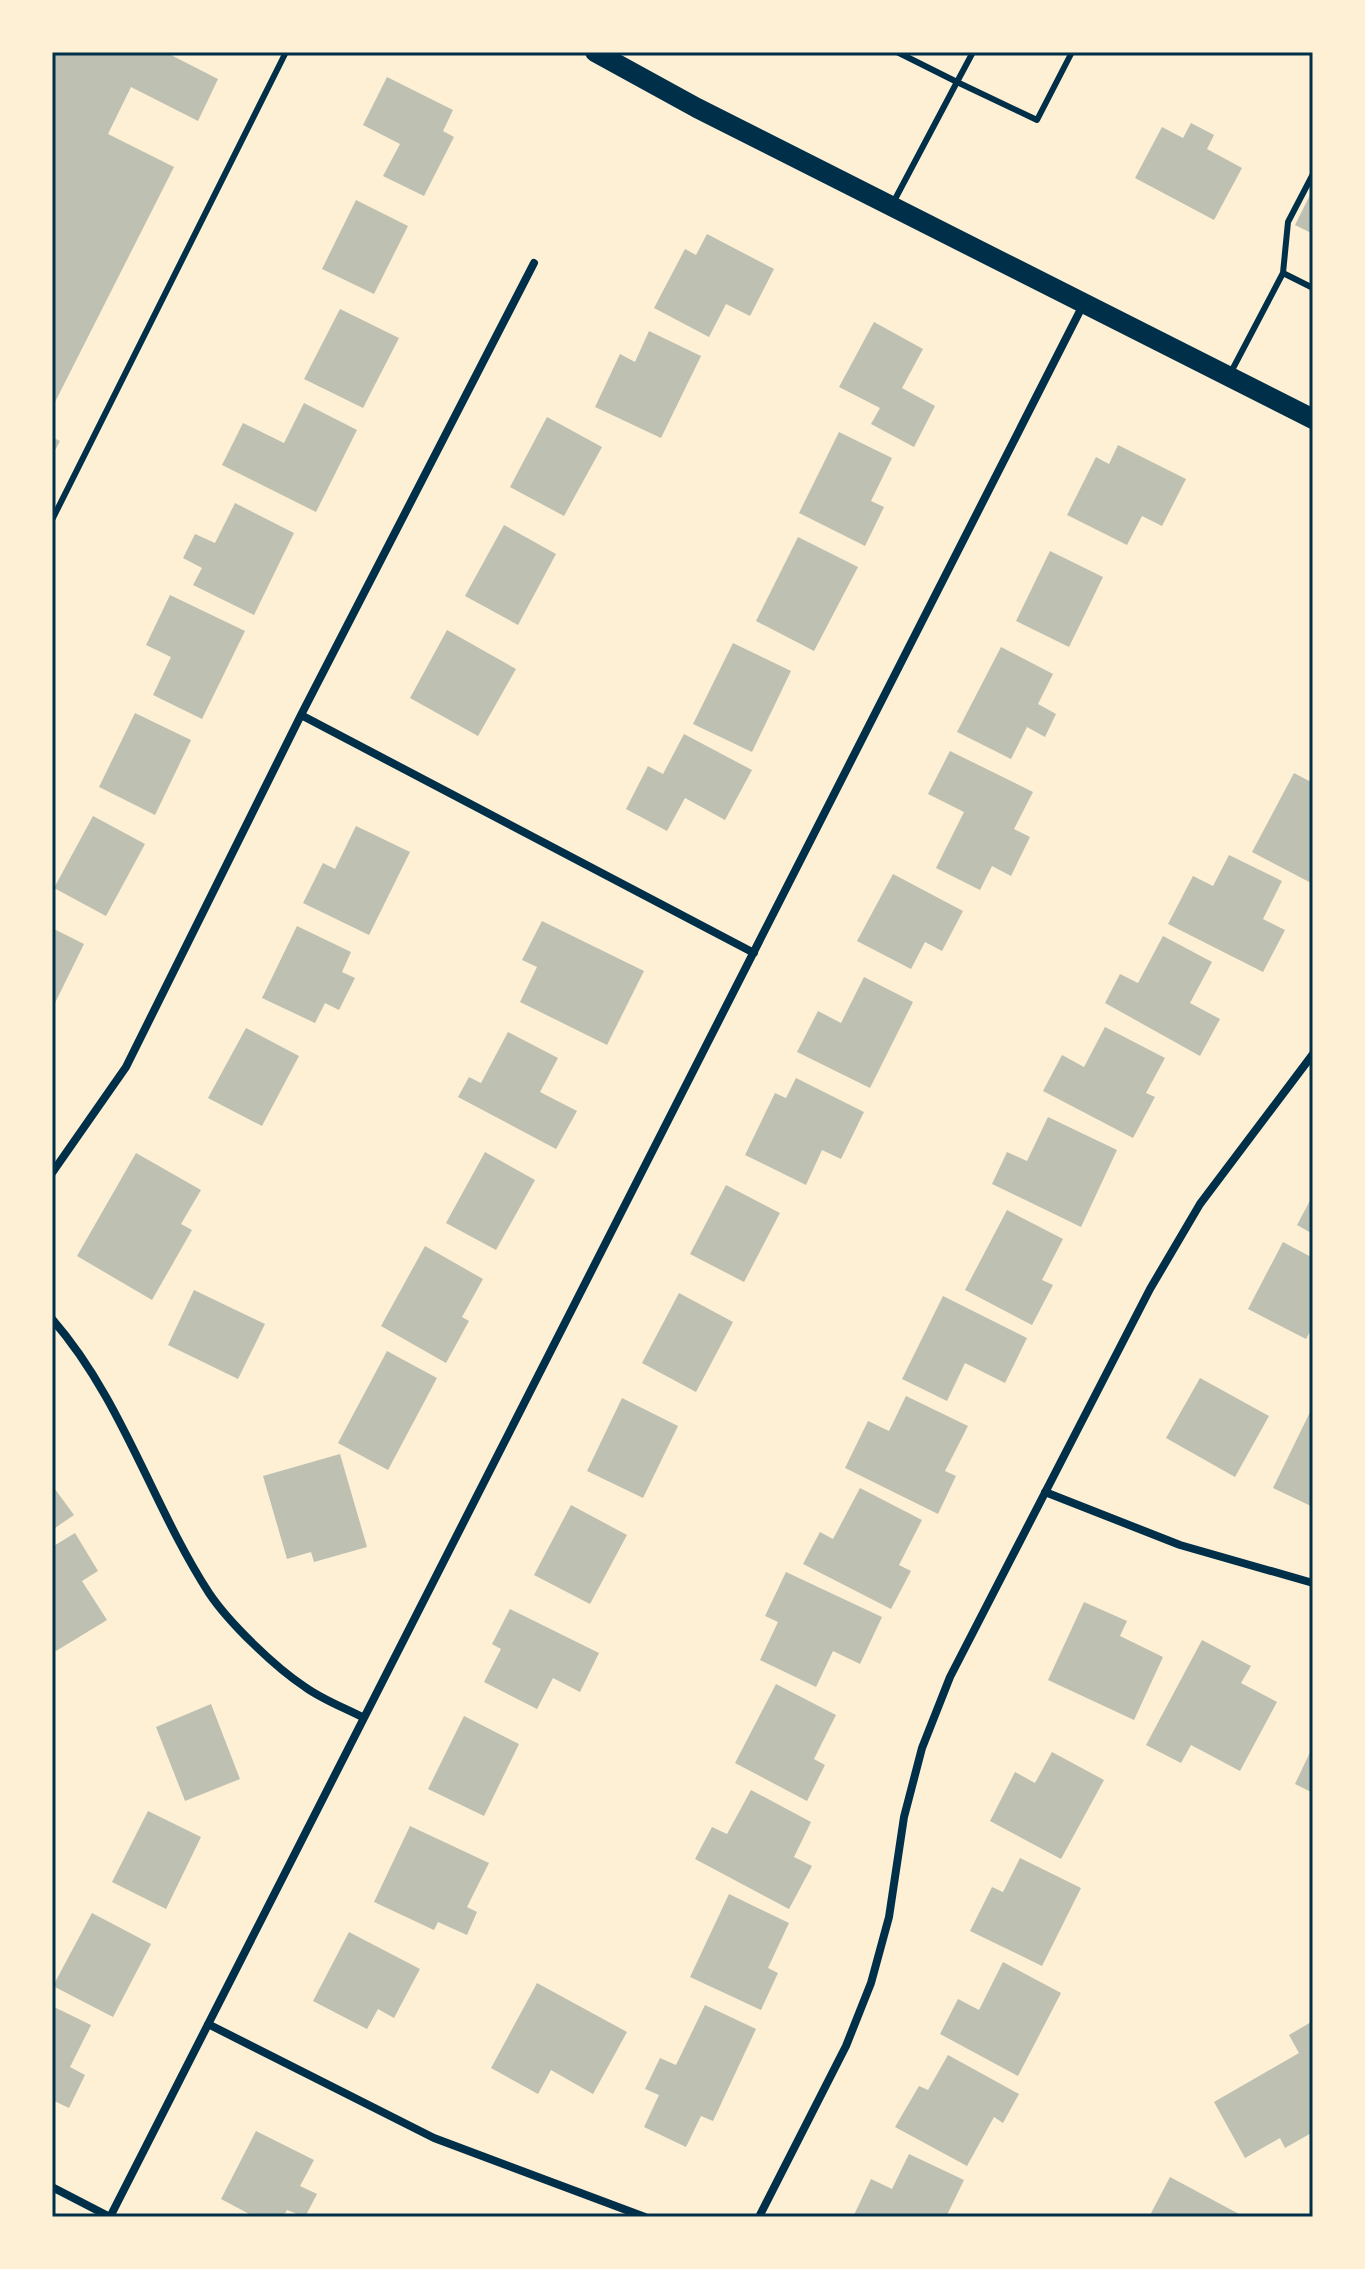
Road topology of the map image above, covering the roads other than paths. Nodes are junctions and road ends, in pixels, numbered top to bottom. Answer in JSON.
{"nodes":[{"id":1,"x":286,"y":52,"type":"edge"},
{"id":2,"x":595,"y":52,"type":"edge"},
{"id":3,"x":897,"y":52,"type":"edge"},
{"id":4,"x":973,"y":52,"type":"edge"},
{"id":5,"x":1072,"y":52,"type":"edge"},
{"id":6,"x":957,"y":82,"type":"junction"},
{"id":7,"x":1313,"y":174,"type":"edge"},
{"id":8,"x":892,"y":206,"type":"junction"},
{"id":9,"x":534,"y":263,"type":"dead end"},
{"id":10,"x":1283,"y":273,"type":"junction"},
{"id":11,"x":1313,"y":288,"type":"edge"},
{"id":12,"x":1084,"y":302,"type":"junction"},
{"id":13,"x":1229,"y":375,"type":"junction"},
{"id":14,"x":1313,"y":419,"type":"edge"},
{"id":15,"x":52,"y":520,"type":"edge"},
{"id":16,"x":301,"y":715,"type":"junction"},
{"id":17,"x":754,"y":953,"type":"junction"},
{"id":18,"x":1313,"y":1054,"type":"edge"},
{"id":19,"x":52,"y":1173,"type":"edge"},
{"id":20,"x":52,"y":1319,"type":"edge"},
{"id":21,"x":1045,"y":1492,"type":"junction"},
{"id":22,"x":1313,"y":1583,"type":"edge"},
{"id":23,"x":364,"y":1718,"type":"junction"},
{"id":24,"x":208,"y":2024,"type":"junction"},
{"id":25,"x":52,"y":2187,"type":"edge"},
{"id":26,"x":110,"y":2217,"type":"edge"},
{"id":27,"x":645,"y":2217,"type":"edge"},
{"id":28,"x":759,"y":2217,"type":"edge"}],
"edges":[{"from":1,"to":15,"type":"lane"},
{"from":2,"to":8,"type":"main road"},
{"from":3,"to":6,"type":"lane"},
{"from":4,"to":6,"type":"lane"},
{"from":5,"to":6,"type":"lane"},
{"from":6,"to":8,"type":"lane"},
{"from":7,"to":10,"type":"lane"},
{"from":8,"to":12,"type":"main road"},
{"from":9,"to":16,"type":"street"},
{"from":10,"to":11,"type":"lane"},
{"from":10,"to":13,"type":"lane"},
{"from":12,"to":13,"type":"main road"},
{"from":12,"to":17,"type":"street"},
{"from":13,"to":14,"type":"main road"},
{"from":16,"to":17,"type":"street"},
{"from":16,"to":19,"type":"street"},
{"from":17,"to":23,"type":"street"},
{"from":18,"to":21,"type":"street"},
{"from":20,"to":23,"type":"street"},
{"from":21,"to":22,"type":"street"},
{"from":21,"to":28,"type":"street"},
{"from":23,"to":24,"type":"street"},
{"from":24,"to":26,"type":"street"},
{"from":24,"to":27,"type":"street"},
{"from":25,"to":26,"type":"street"}]}
